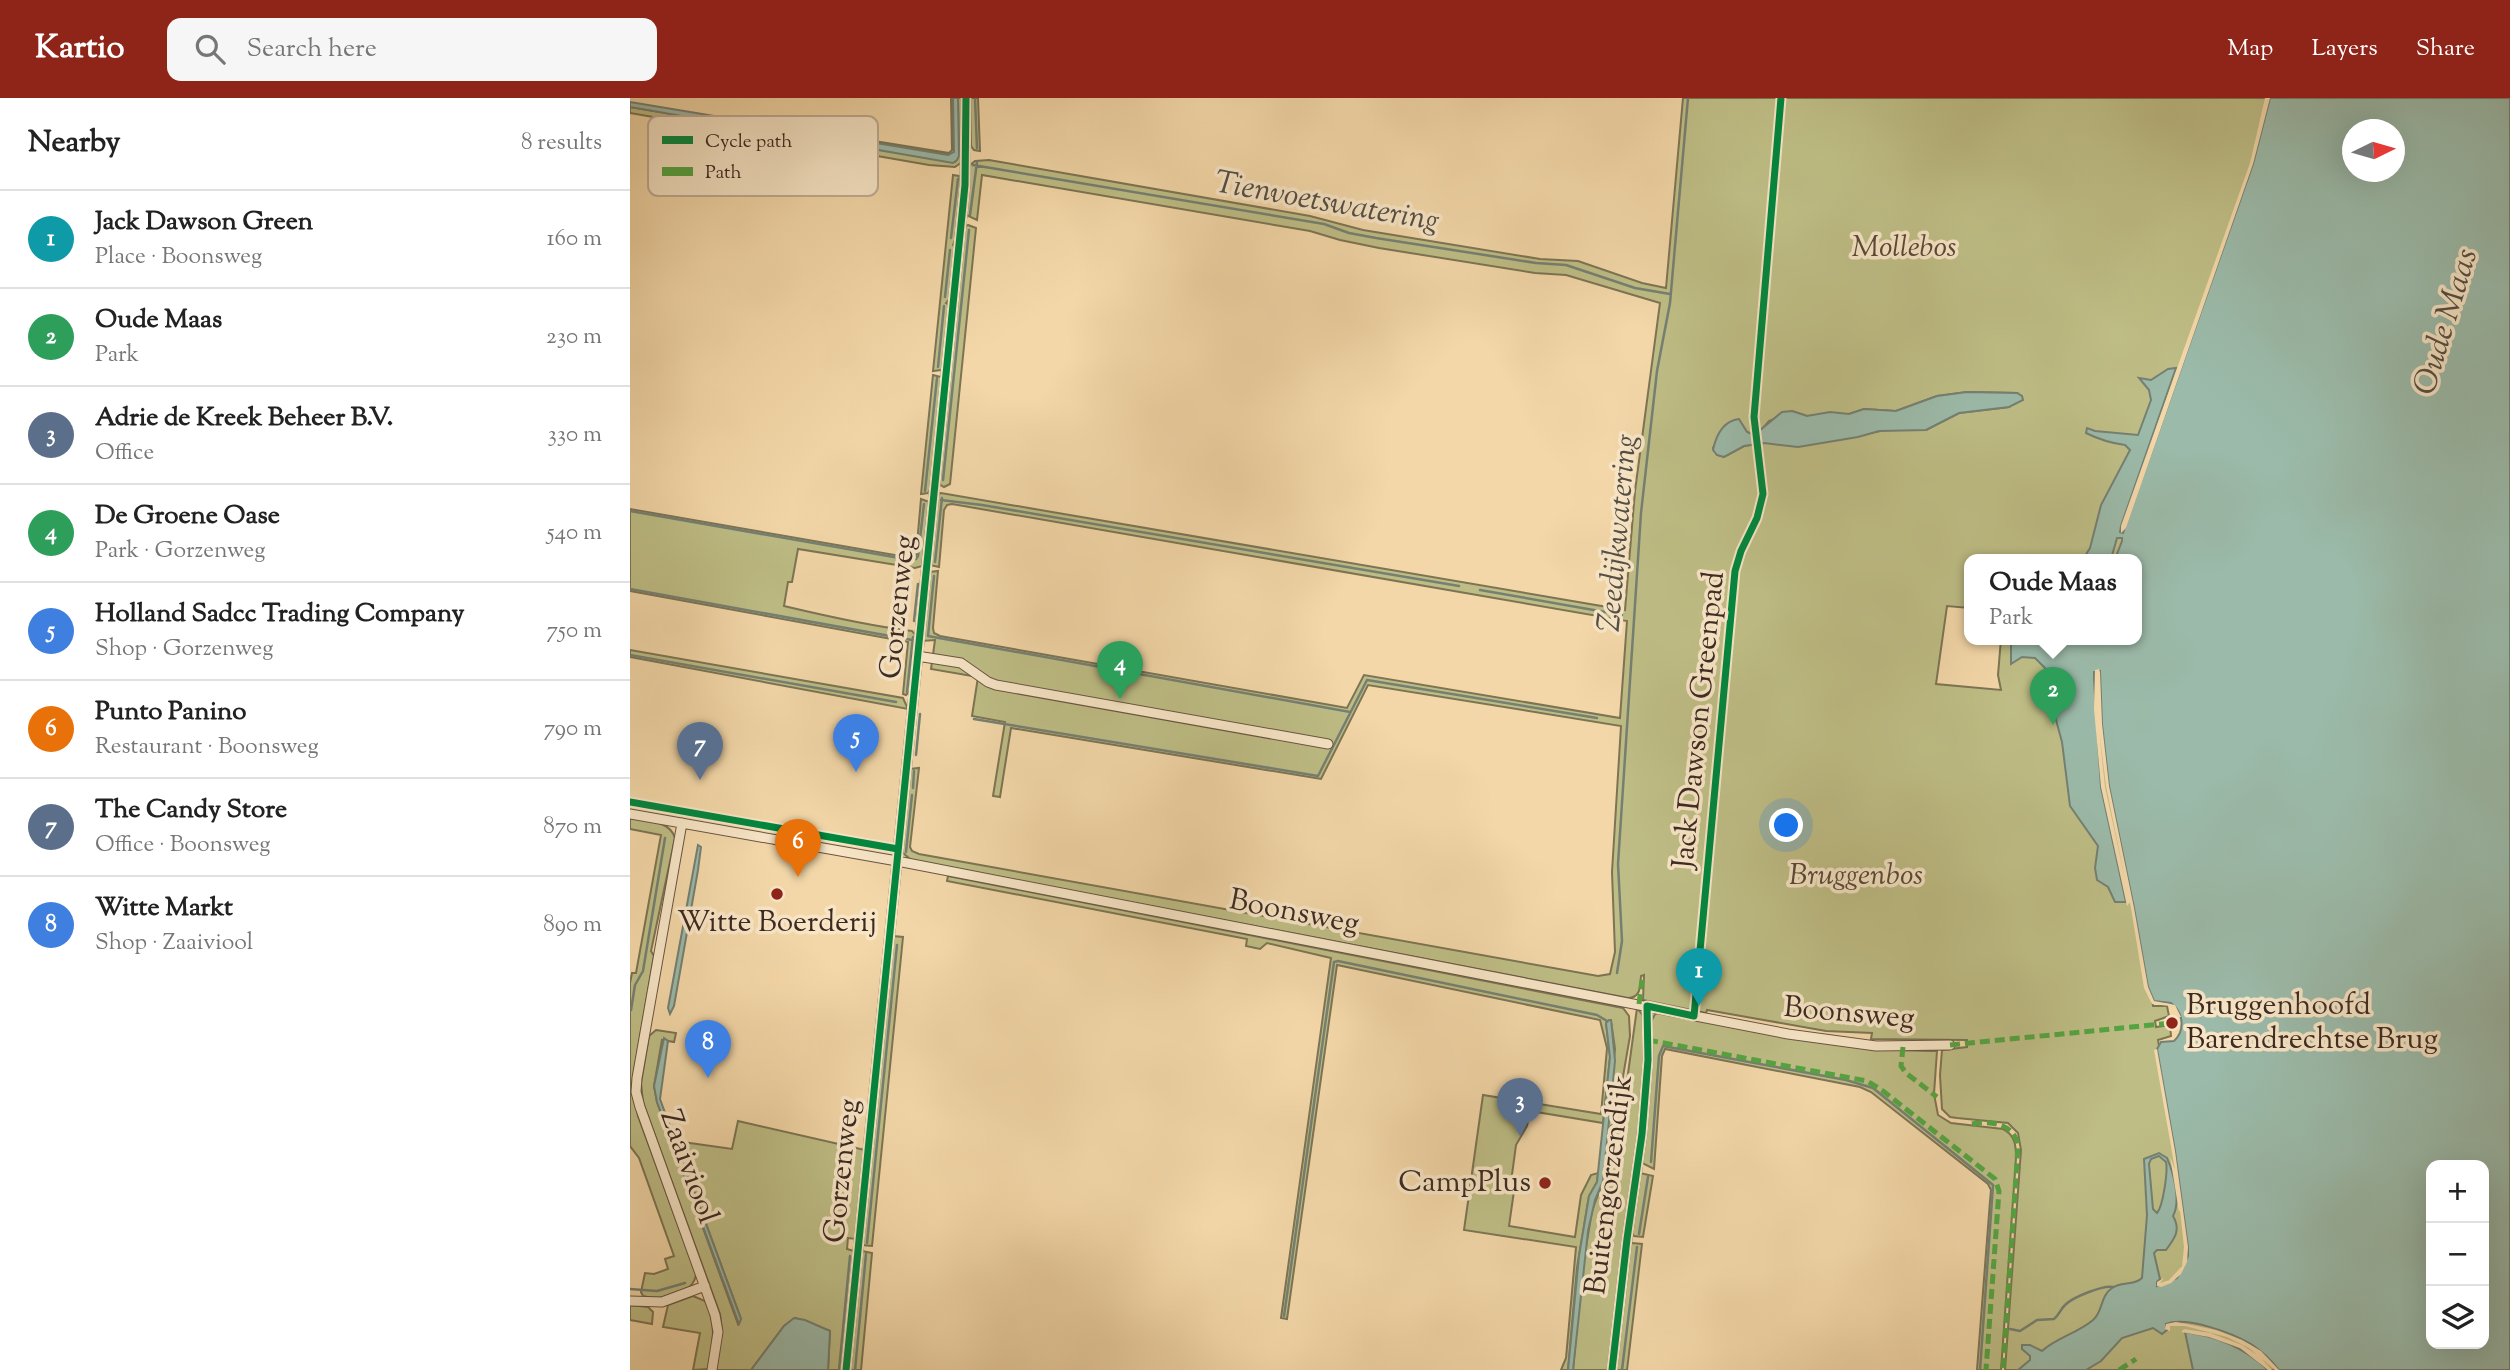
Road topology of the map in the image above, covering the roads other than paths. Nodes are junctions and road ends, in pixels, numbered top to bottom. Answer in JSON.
{"nodes":[{"id":1,"x":966,"y":98,"type":"edge"},
{"id":2,"x":917,"y":656,"type":"junction"},
{"id":3,"x":1328,"y":744,"type":"dead end"},
{"id":4,"x":630,"y":814,"type":"edge"},
{"id":5,"x":682,"y":823,"type":"junction"},
{"id":6,"x":897,"y":861,"type":"junction"},
{"id":7,"x":1647,"y":1006,"type":"junction"},
{"id":8,"x":1950,"y":1045,"type":"dead end"},
{"id":9,"x":705,"y":1286,"type":"junction"},
{"id":10,"x":630,"y":1301,"type":"edge"},
{"id":11,"x":712,"y":1370,"type":"edge"},
{"id":12,"x":846,"y":1370,"type":"edge"},
{"id":13,"x":1612,"y":1370,"type":"edge"}],
"edges":[{"from":1,"to":2,"type":"street","name":"Gorzenweg"},
{"from":2,"to":3,"type":"street","name":"Gorzenweg"},
{"from":2,"to":6,"type":"street","name":"Gorzenweg"},
{"from":4,"to":5,"type":"street","name":"Boonsweg"},
{"from":5,"to":6,"type":"street","name":"Boonsweg"},
{"from":5,"to":9,"type":"street","name":"Zaaiviool"},
{"from":6,"to":7,"type":"street","name":"Boonsweg"},
{"from":6,"to":12,"type":"street","name":"Gorzenweg"},
{"from":7,"to":8,"type":"street","name":"Boonsweg"},
{"from":7,"to":13,"type":"street","name":"Buitengorzendijk"},
{"from":9,"to":10,"type":"street"},
{"from":9,"to":11,"type":"street","name":"Zaaiviool"}]}
